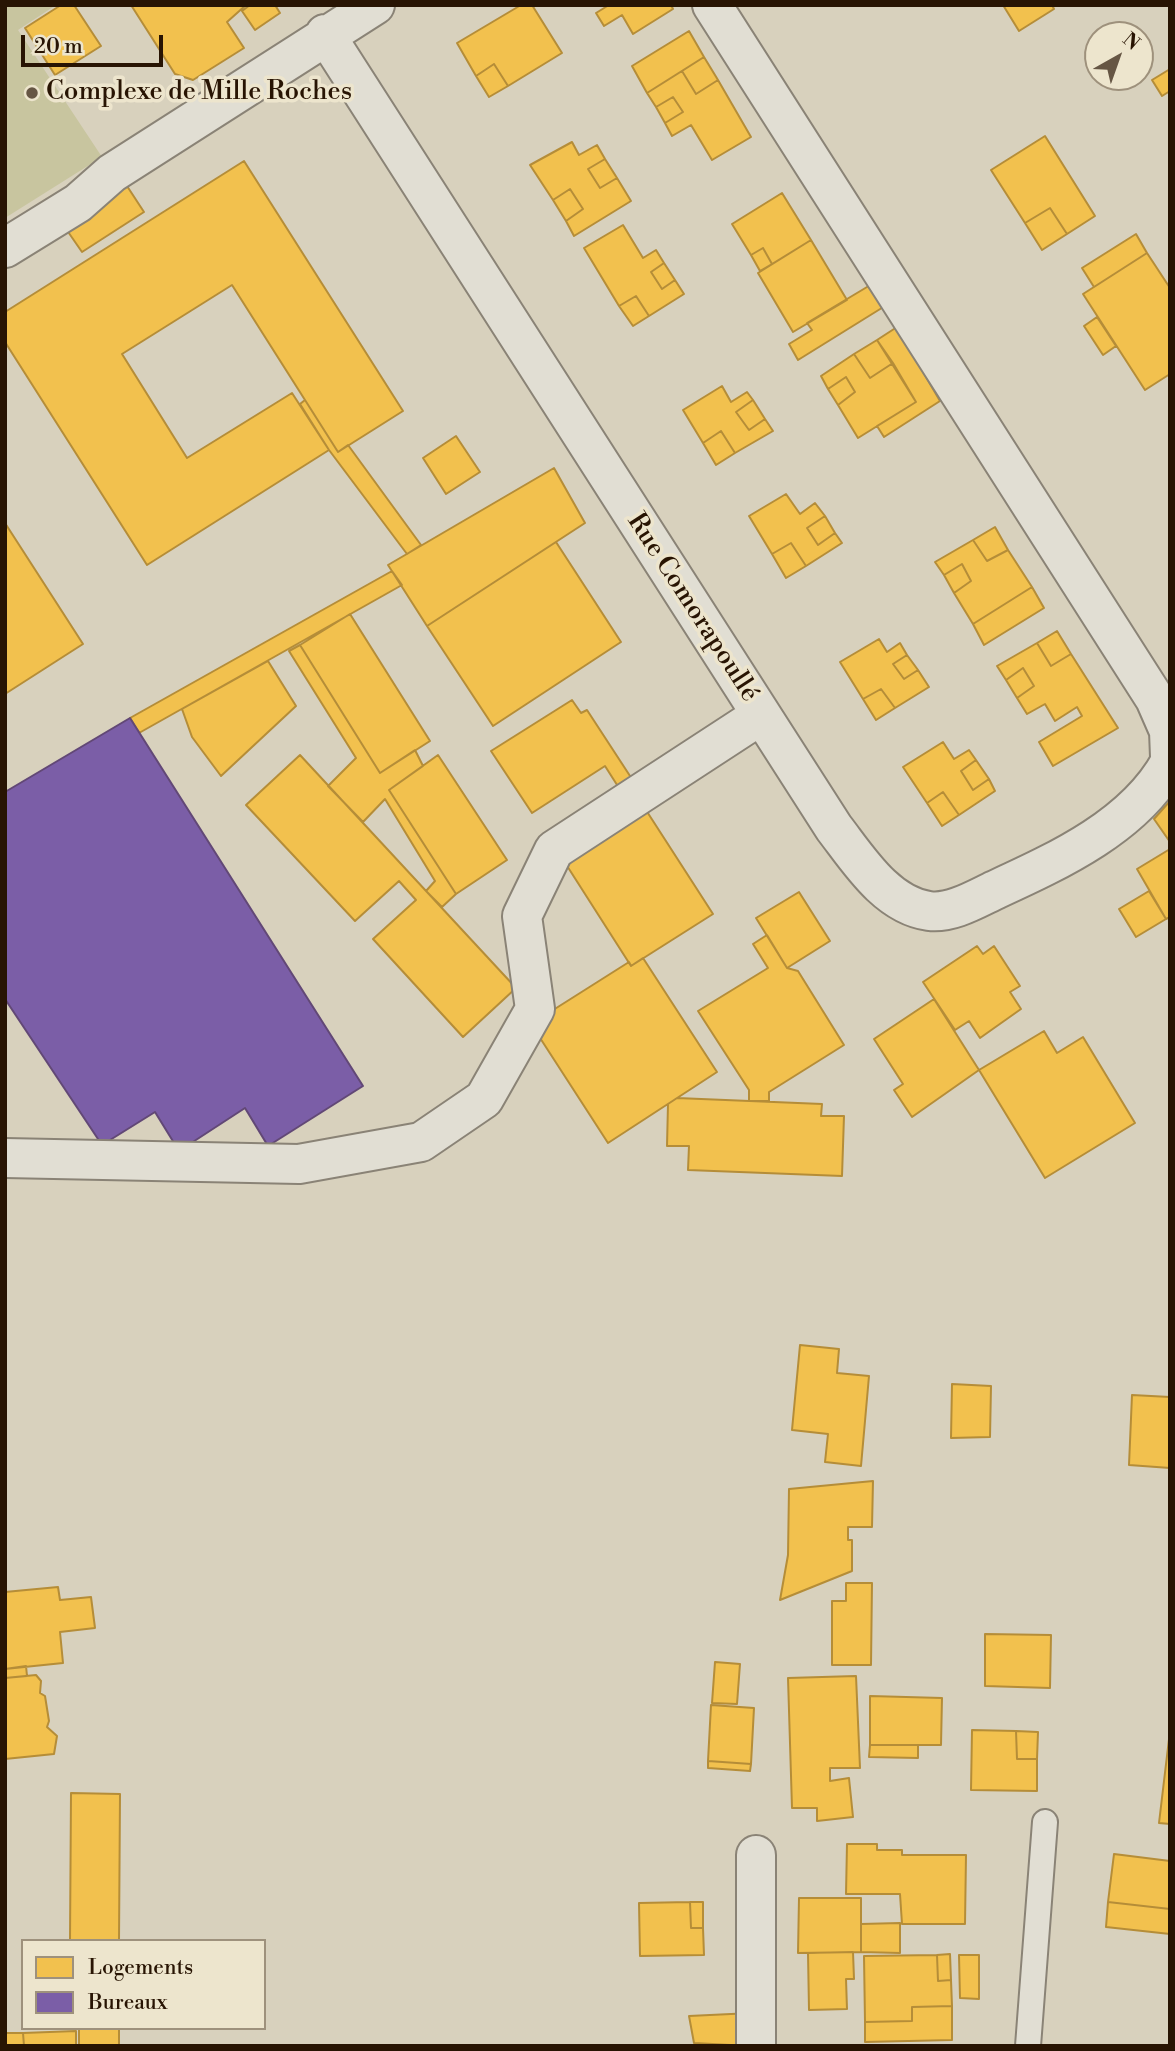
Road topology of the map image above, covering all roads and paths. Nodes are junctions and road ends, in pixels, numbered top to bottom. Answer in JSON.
{"nodes":[{"id":1,"x":375,"y":5,"type":"edge"},
{"id":2,"x":712,"y":5,"type":"edge"},
{"id":3,"x":325,"y":34,"type":"junction"},
{"id":4,"x":5,"y":248,"type":"edge"},
{"id":5,"x":761,"y":715,"type":"junction"},
{"id":6,"x":1170,"y":760,"type":"edge"},
{"id":7,"x":5,"y":1158,"type":"edge"},
{"id":8,"x":1045,"y":1822,"type":"dead end"},
{"id":9,"x":756,"y":1854,"type":"dead end"},
{"id":10,"x":756,"y":2046,"type":"edge"},
{"id":11,"x":1028,"y":2046,"type":"edge"}],
"edges":[{"from":1,"to":3,"type":"street"},
{"from":2,"to":6,"type":"street","name":"Rue Comorapoullé"},
{"from":3,"to":4,"type":"street"},
{"from":3,"to":5,"type":"street","name":"Rue Comorapoullé"},
{"from":5,"to":6,"type":"street","name":"Rue Comorapoullé"},
{"from":5,"to":7,"type":"street"},
{"from":8,"to":11,"type":"lane"},
{"from":9,"to":10,"type":"street"}]}
